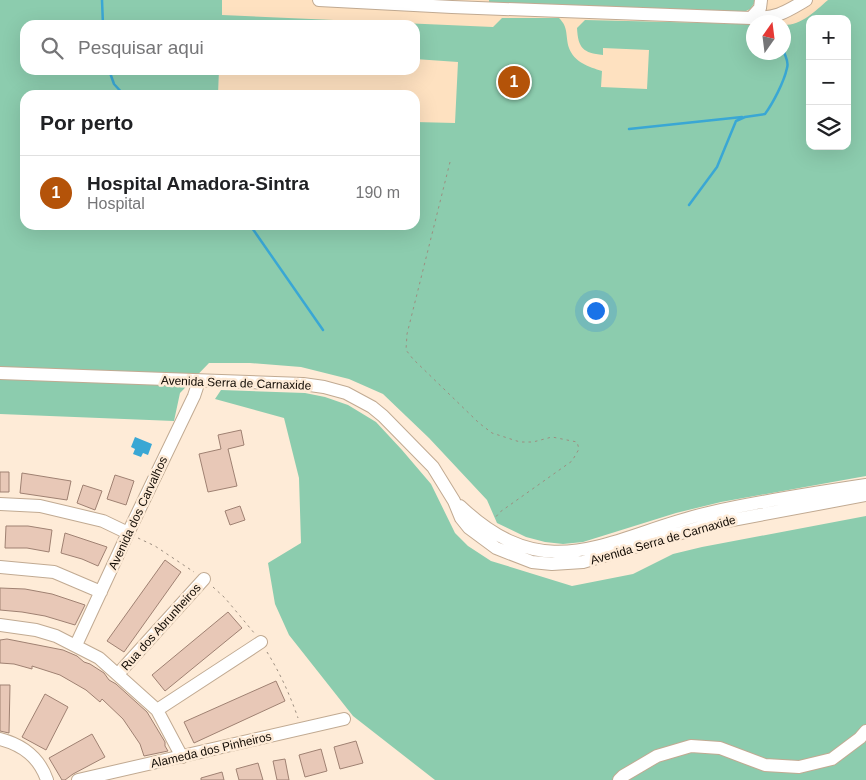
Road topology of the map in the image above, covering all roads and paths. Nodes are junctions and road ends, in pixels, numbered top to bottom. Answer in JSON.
{"nodes":[{"id":1,"x":320,"y":0,"type":"edge"},
{"id":2,"x":762,"y":0,"type":"edge"},
{"id":3,"x":806,"y":0,"type":"edge"},
{"id":4,"x":452,"y":4,"type":"edge"},
{"id":5,"x":477,"y":4,"type":"edge"},
{"id":6,"x":754,"y":15,"type":"edge"},
{"id":7,"x":778,"y":15,"type":"edge"},
{"id":8,"x":746,"y":18,"type":"edge"},
{"id":9,"x":450,"y":162,"type":"dead end"},
{"id":10,"x":0,"y":373,"type":"edge"},
{"id":11,"x":199,"y":382,"type":"junction"},
{"id":12,"x":866,"y":484,"type":"edge"},
{"id":13,"x":866,"y":495,"type":"edge"},
{"id":14,"x":454,"y":501,"type":"junction"},
{"id":15,"x":0,"y":504,"type":"edge"},
{"id":16,"x":486,"y":529,"type":"junction"},
{"id":17,"x":128,"y":533,"type":"junction"},
{"id":18,"x":0,"y":566,"type":"edge"},
{"id":19,"x":204,"y":579,"type":"junction"},
{"id":20,"x":101,"y":592,"type":"junction"},
{"id":21,"x":0,"y":625,"type":"edge"},
{"id":22,"x":261,"y":642,"type":"junction"},
{"id":23,"x":76,"y":645,"type":"junction"},
{"id":24,"x":118,"y":674,"type":"junction"},
{"id":25,"x":157,"y":710,"type":"junction"},
{"id":26,"x":344,"y":719,"type":"dead end"},
{"id":27,"x":302,"y":728,"type":"junction"},
{"id":28,"x":866,"y":730,"type":"edge"},
{"id":29,"x":0,"y":739,"type":"edge"},
{"id":30,"x":182,"y":757,"type":"junction"},
{"id":31,"x":47,"y":780,"type":"edge"},
{"id":32,"x":78,"y":780,"type":"edge"},
{"id":33,"x":619,"y":780,"type":"edge"}],
"edges":[{"from":1,"to":4,"type":"street"},
{"from":2,"to":6,"type":"street"},
{"from":3,"to":7,"type":"street"},
{"from":4,"to":5,"type":"street"},
{"from":5,"to":8,"type":"street"},
{"from":9,"to":16,"type":"path"},
{"from":10,"to":11,"type":"street","name":"Avenida Serra de Carnaxide"},
{"from":11,"to":14,"type":"street","name":"Avenida Serra de Carnaxide"},
{"from":11,"to":17,"type":"street","name":"Avenida dos Carvalhos"},
{"from":12,"to":16,"type":"street","name":"Avenida Serra de Carnaxide"},
{"from":13,"to":14,"type":"street","name":"Avenida Serra de Carnaxide"},
{"from":14,"to":16,"type":"street","name":"Avenida Serra de Carnaxide"},
{"from":15,"to":17,"type":"street"},
{"from":17,"to":19,"type":"path"},
{"from":17,"to":20,"type":"street","name":"Avenida dos Carvalhos"},
{"from":18,"to":20,"type":"street"},
{"from":19,"to":22,"type":"path"},
{"from":19,"to":24,"type":"street","name":"Rua dos Abrunheiros"},
{"from":20,"to":23,"type":"street","name":"Avenida dos Carvalhos"},
{"from":21,"to":23,"type":"street"},
{"from":22,"to":25,"type":"street"},
{"from":22,"to":27,"type":"path"},
{"from":23,"to":24,"type":"street"},
{"from":24,"to":25,"type":"street"},
{"from":25,"to":30,"type":"street"},
{"from":26,"to":27,"type":"street","name":"Alameda dos Pinheiros"},
{"from":27,"to":30,"type":"street","name":"Alameda dos Pinheiros"},
{"from":28,"to":33,"type":"street"},
{"from":29,"to":31,"type":"street"},
{"from":30,"to":32,"type":"street","name":"Alameda dos Pinheiros"}]}
